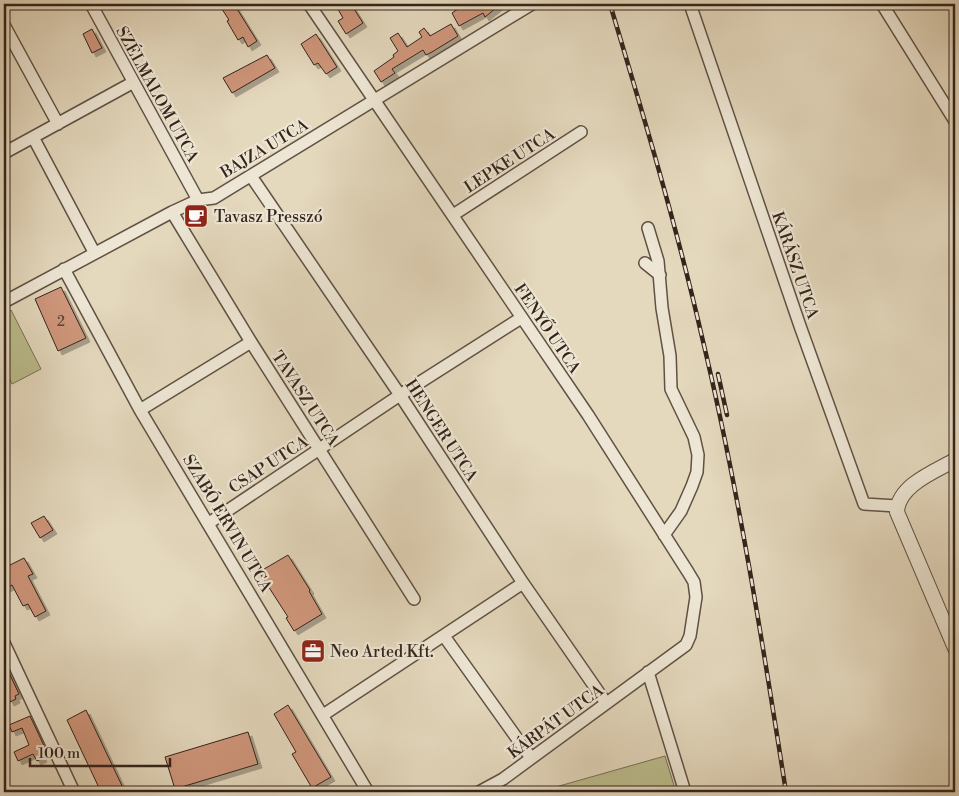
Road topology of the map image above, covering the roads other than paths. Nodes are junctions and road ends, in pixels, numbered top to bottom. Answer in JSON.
{"nodes":[{"id":1,"x":91,"y":4,"type":"edge"},
{"id":2,"x":309,"y":4,"type":"edge"},
{"id":3,"x":532,"y":4,"type":"edge"},
{"id":4,"x":882,"y":4,"type":"edge"},
{"id":5,"x":691,"y":6,"type":"edge"},
{"id":6,"x":4,"y":25,"type":"edge"},
{"id":7,"x":132,"y":83,"type":"junction"},
{"id":8,"x":376,"y":99,"type":"junction"},
{"id":9,"x":955,"y":121,"type":"edge"},
{"id":10,"x":58,"y":124,"type":"junction"},
{"id":11,"x":581,"y":132,"type":"dead end"},
{"id":12,"x":34,"y":137,"type":"junction"},
{"id":13,"x":4,"y":153,"type":"edge"},
{"id":14,"x":251,"y":176,"type":"junction"},
{"id":15,"x":198,"y":200,"type":"junction"},
{"id":16,"x":172,"y":212,"type":"junction"},
{"id":17,"x":453,"y":215,"type":"junction"},
{"id":18,"x":648,"y":228,"type":"dead end"},
{"id":19,"x":94,"y":252,"type":"junction"},
{"id":20,"x":645,"y":262,"type":"dead end"},
{"id":21,"x":64,"y":269,"type":"junction"},
{"id":22,"x":660,"y":276,"type":"junction"},
{"id":23,"x":4,"y":302,"type":"edge"},
{"id":24,"x":521,"y":318,"type":"junction"},
{"id":25,"x":251,"y":342,"type":"junction"},
{"id":26,"x":400,"y":395,"type":"junction"},
{"id":27,"x":140,"y":410,"type":"junction"},
{"id":28,"x":320,"y":450,"type":"junction"},
{"id":29,"x":955,"y":460,"type":"edge"},
{"id":30,"x":897,"y":506,"type":"junction"},
{"id":31,"x":209,"y":523,"type":"junction"},
{"id":32,"x":664,"y":535,"type":"junction"},
{"id":33,"x":523,"y":583,"type":"junction"},
{"id":34,"x":414,"y":599,"type":"dead end"},
{"id":35,"x":444,"y":636,"type":"junction"},
{"id":36,"x":4,"y":643,"type":"edge"},
{"id":37,"x":955,"y":648,"type":"edge"},
{"id":38,"x":648,"y":672,"type":"junction"},
{"id":39,"x":606,"y":703,"type":"junction"},
{"id":40,"x":324,"y":715,"type":"junction"},
{"id":41,"x":531,"y":758,"type":"junction"},
{"id":42,"x":74,"y":792,"type":"edge"},
{"id":43,"x":368,"y":792,"type":"edge"},
{"id":44,"x":479,"y":792,"type":"edge"},
{"id":45,"x":685,"y":792,"type":"edge"}],
"edges":[{"from":1,"to":7,"type":"street","name":"SZÉLMALOM UTCA"},
{"from":2,"to":8,"type":"street","name":"FENYŐ UTCA"},
{"from":3,"to":8,"type":"street","name":"BAJZA UTCA"},
{"from":4,"to":9,"type":"street"},
{"from":5,"to":30,"type":"street","name":"KÁRÁSZ UTCA"},
{"from":6,"to":10,"type":"street"},
{"from":7,"to":10,"type":"street"},
{"from":7,"to":15,"type":"street","name":"SZÉLMALOM UTCA"},
{"from":8,"to":14,"type":"street","name":"BAJZA UTCA"},
{"from":8,"to":17,"type":"street","name":"FENYŐ UTCA"},
{"from":10,"to":12,"type":"street"},
{"from":11,"to":17,"type":"street","name":"LEPKE UTCA"},
{"from":12,"to":13,"type":"street"},
{"from":12,"to":19,"type":"street"},
{"from":14,"to":15,"type":"street","name":"BAJZA UTCA"},
{"from":14,"to":26,"type":"street","name":"HENGER UTCA"},
{"from":15,"to":16,"type":"street","name":"BAJZA UTCA"},
{"from":16,"to":19,"type":"street","name":"BAJZA UTCA"},
{"from":16,"to":25,"type":"street","name":"TAVASZ UTCA"},
{"from":17,"to":24,"type":"street","name":"FENYŐ UTCA"},
{"from":18,"to":22,"type":"street"},
{"from":19,"to":21,"type":"street","name":"BAJZA UTCA"},
{"from":20,"to":22,"type":"street"},
{"from":21,"to":23,"type":"street","name":"BAJZA UTCA"},
{"from":21,"to":27,"type":"street","name":"SZABÓ ERVIN UTCA"},
{"from":22,"to":32,"type":"street"},
{"from":24,"to":26,"type":"street","name":"CSAP UTCA"},
{"from":24,"to":32,"type":"street","name":"FENYŐ UTCA"},
{"from":25,"to":27,"type":"street"},
{"from":25,"to":28,"type":"street","name":"TAVASZ UTCA"},
{"from":26,"to":28,"type":"street","name":"CSAP UTCA"},
{"from":26,"to":33,"type":"street","name":"HENGER UTCA"},
{"from":27,"to":31,"type":"street","name":"SZABÓ ERVIN UTCA"},
{"from":28,"to":31,"type":"street","name":"CSAP UTCA"},
{"from":28,"to":34,"type":"street","name":"TAVASZ UTCA"},
{"from":29,"to":30,"type":"street"},
{"from":30,"to":37,"type":"street"},
{"from":31,"to":40,"type":"street","name":"SZABÓ ERVIN UTCA"},
{"from":32,"to":38,"type":"street","name":"FENYŐ UTCA"},
{"from":33,"to":35,"type":"street"},
{"from":33,"to":39,"type":"street","name":"HENGER UTCA"},
{"from":35,"to":40,"type":"street"},
{"from":35,"to":41,"type":"street"},
{"from":36,"to":42,"type":"street"},
{"from":38,"to":39,"type":"street","name":"KÁRPÁT UTCA"},
{"from":38,"to":45,"type":"street"},
{"from":39,"to":41,"type":"street","name":"KÁRPÁT UTCA"},
{"from":40,"to":43,"type":"street","name":"SZABÓ ERVIN UTCA"},
{"from":41,"to":44,"type":"street","name":"KÁRPÁT UTCA"}]}
